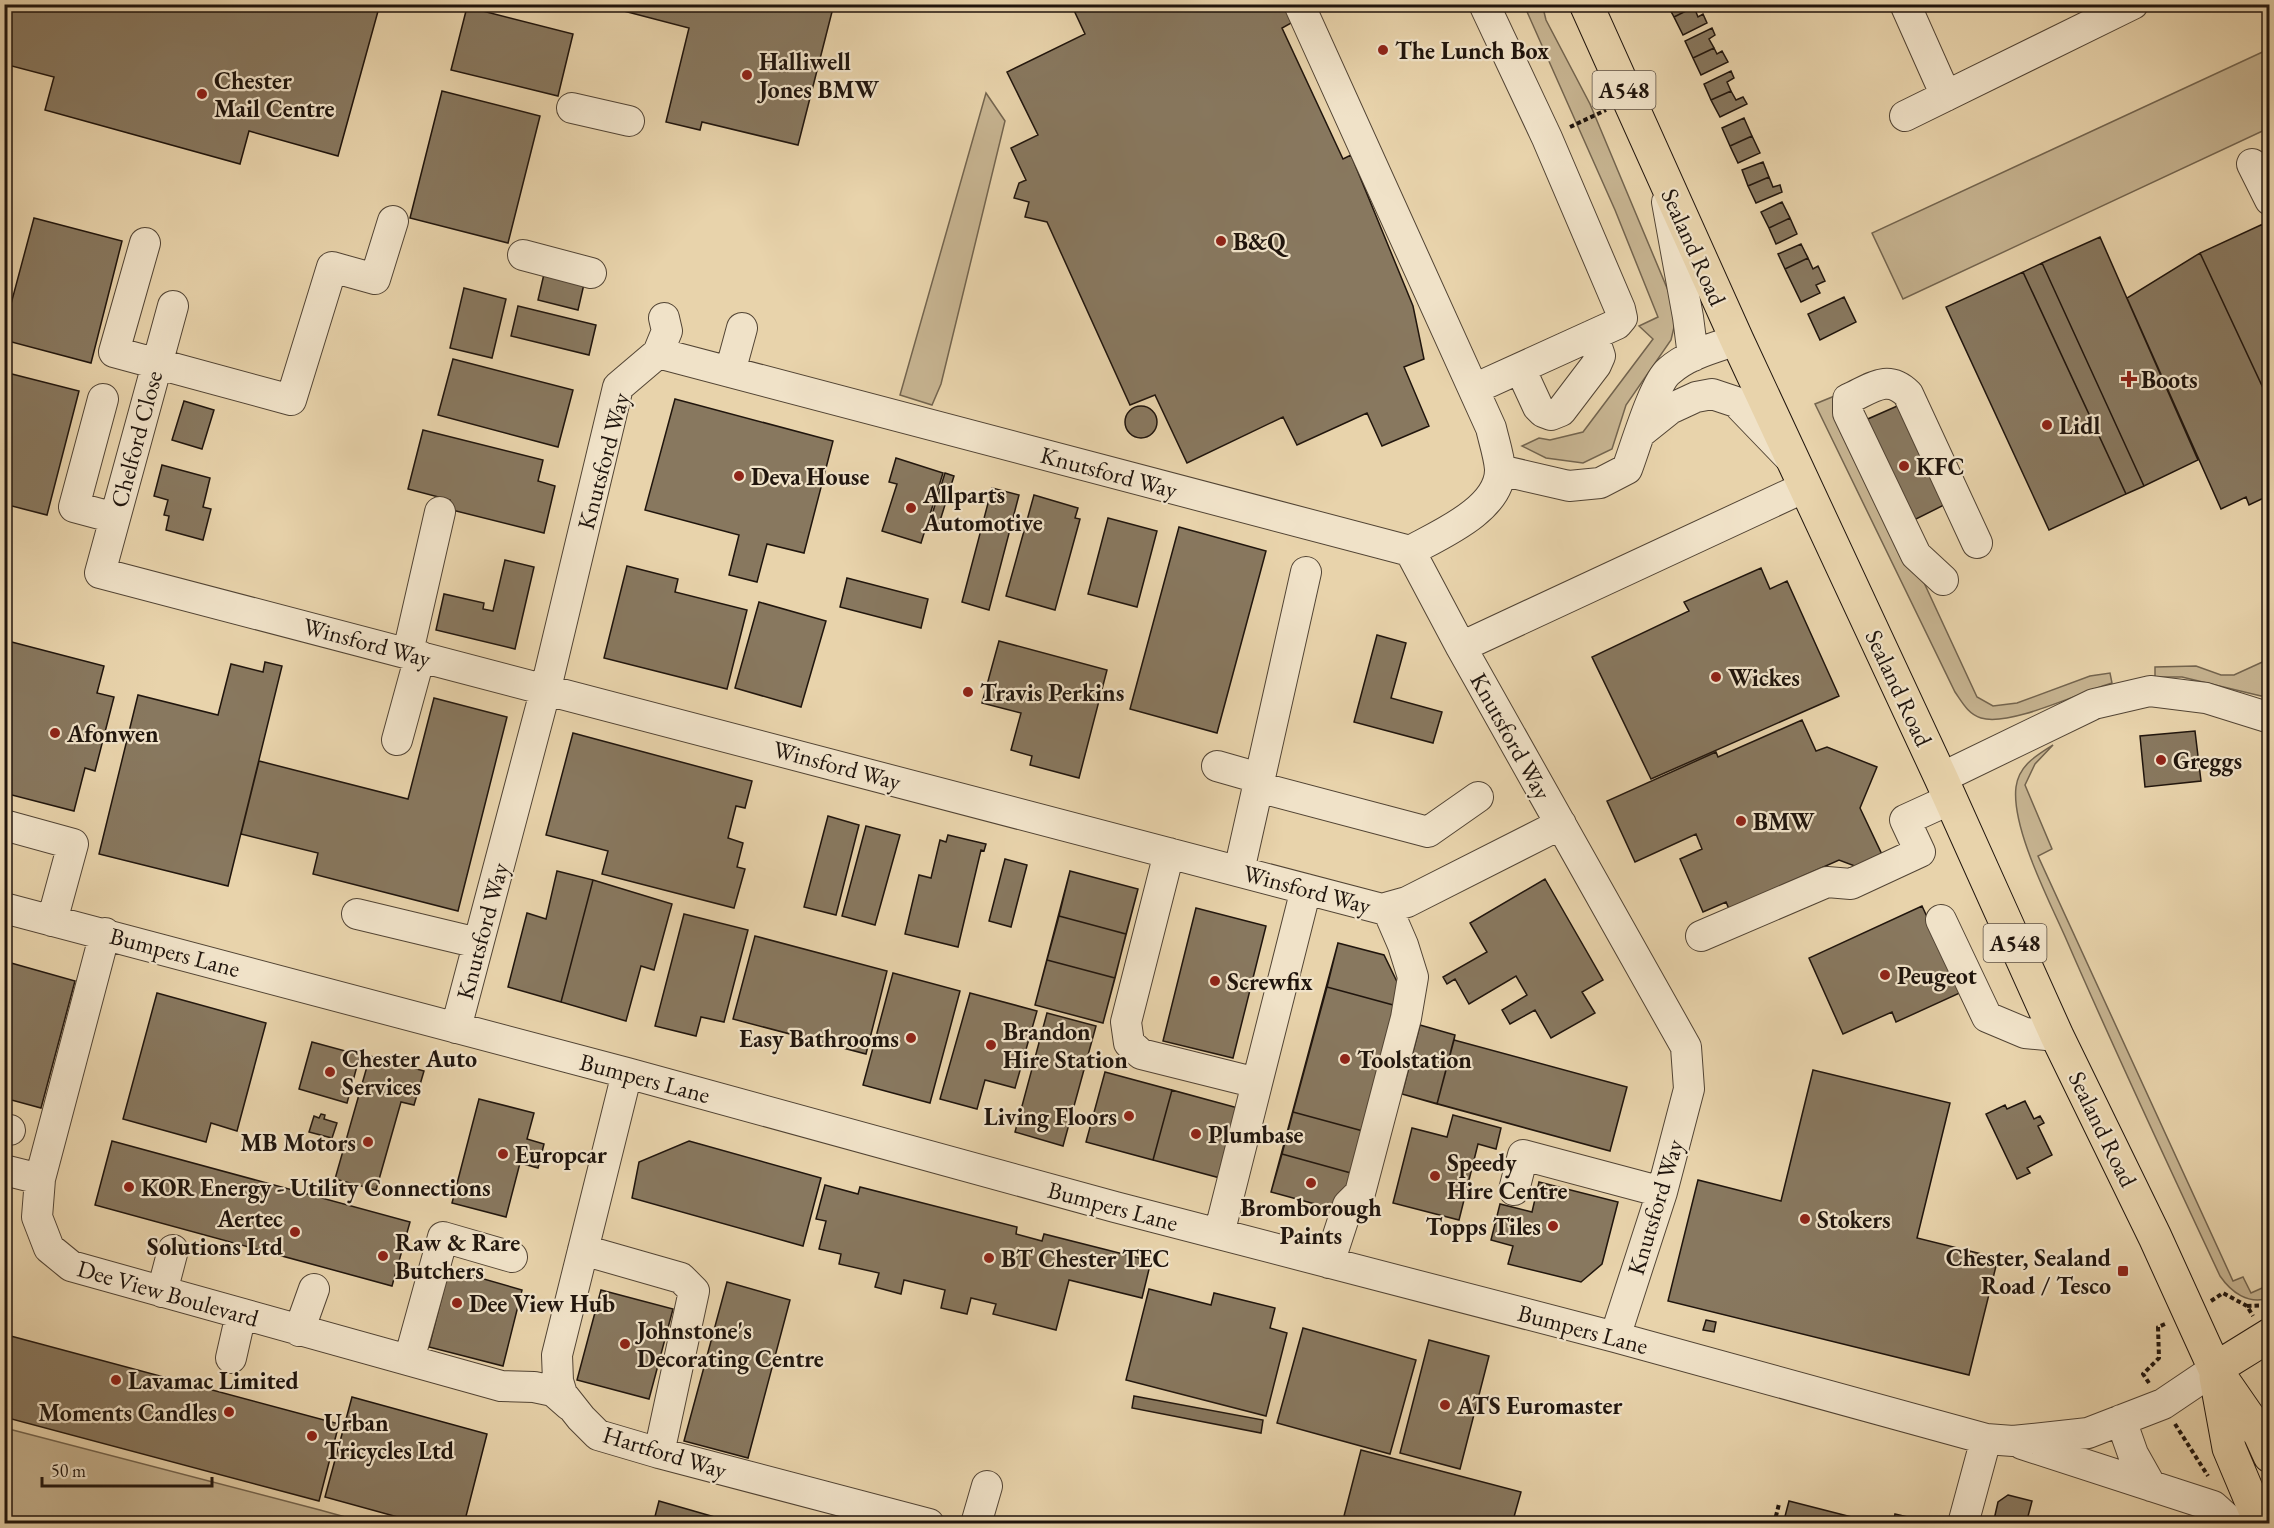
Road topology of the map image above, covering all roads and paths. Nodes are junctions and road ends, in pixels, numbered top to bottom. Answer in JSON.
{"nodes":[{"id":1,"x":1299,"y":4,"type":"edge"},
{"id":2,"x":1484,"y":4,"type":"edge"},
{"id":3,"x":1586,"y":4,"type":"edge"},
{"id":4,"x":1905,"y":4,"type":"edge"},
{"id":5,"x":2133,"y":4,"type":"edge"},
{"id":6,"x":1946,"y":96,"type":"junction"},
{"id":7,"x":1629,"y":100,"type":"junction"},
{"id":8,"x":572,"y":108,"type":"dead end"},
{"id":9,"x":1905,"y":116,"type":"dead end"},
{"id":10,"x":629,"y":121,"type":"dead end"},
{"id":11,"x":1547,"y":138,"type":"junction"},
{"id":12,"x":2252,"y":164,"type":"dead end"},
{"id":13,"x":1662,"y":176,"type":"junction"},
{"id":14,"x":2270,"y":200,"type":"edge"},
{"id":15,"x":393,"y":221,"type":"dead end"},
{"id":16,"x":145,"y":243,"type":"dead end"},
{"id":17,"x":523,"y":255,"type":"dead end"},
{"id":18,"x":591,"y":273,"type":"dead end"},
{"id":19,"x":173,"y":306,"type":"dead end"},
{"id":20,"x":664,"y":318,"type":"dead end"},
{"id":21,"x":742,"y":328,"type":"dead end"},
{"id":22,"x":1593,"y":335,"type":"junction"},
{"id":23,"x":1737,"y":339,"type":"junction"},
{"id":24,"x":658,"y":353,"type":"junction"},
{"id":25,"x":1693,"y":356,"type":"junction"},
{"id":26,"x":157,"y":365,"type":"junction"},
{"id":27,"x":1520,"y":368,"type":"junction"},
{"id":28,"x":730,"y":372,"type":"junction"},
{"id":29,"x":1474,"y":389,"type":"junction"},
{"id":30,"x":103,"y":399,"type":"dead end"},
{"id":31,"x":1640,"y":433,"type":"junction"},
{"id":32,"x":1500,"y":470,"type":"junction"},
{"id":33,"x":1799,"y":474,"type":"junction"},
{"id":34,"x":440,"y":512,"type":"dead end"},
{"id":35,"x":115,"y":518,"type":"junction"},
{"id":36,"x":1977,"y":543,"type":"dead end"},
{"id":37,"x":1410,"y":550,"type":"junction"},
{"id":38,"x":1306,"y":572,"type":"dead end"},
{"id":39,"x":100,"y":573,"type":"joint"},
{"id":40,"x":1943,"y":580,"type":"dead end"},
{"id":41,"x":1461,"y":647,"type":"junction"},
{"id":42,"x":414,"y":654,"type":"junction"},
{"id":43,"x":546,"y":688,"type":"junction"},
{"id":44,"x":2270,"y":718,"type":"edge"},
{"id":45,"x":397,"y":740,"type":"dead end"},
{"id":46,"x":1217,"y":766,"type":"dead end"},
{"id":47,"x":1259,"y":782,"type":"junction"},
{"id":48,"x":1946,"y":788,"type":"junction"},
{"id":49,"x":1478,"y":797,"type":"dead end"},
{"id":50,"x":1561,"y":824,"type":"junction"},
{"id":51,"x":4,"y":825,"type":"edge"},
{"id":52,"x":1170,"y":853,"type":"junction"},
{"id":53,"x":1239,"y":871,"type":"junction"},
{"id":54,"x":1306,"y":889,"type":"junction"},
{"id":55,"x":4,"y":908,"type":"edge"},
{"id":56,"x":1387,"y":908,"type":"junction"},
{"id":57,"x":357,"y":914,"type":"dead end"},
{"id":58,"x":1941,"y":920,"type":"dead end"},
{"id":59,"x":52,"y":921,"type":"junction"},
{"id":60,"x":105,"y":933,"type":"junction"},
{"id":61,"x":1701,"y":936,"type":"dead end"},
{"id":62,"x":478,"y":943,"type":"junction"},
{"id":63,"x":456,"y":1028,"type":"junction"},
{"id":64,"x":2057,"y":1036,"type":"junction"},
{"id":65,"x":627,"y":1072,"type":"junction"},
{"id":66,"x":1257,"y":1083,"type":"junction"},
{"id":67,"x":4,"y":1170,"type":"edge"},
{"id":68,"x":40,"y":1179,"type":"junction"},
{"id":69,"x":1514,"y":1190,"type":"dead end"},
{"id":70,"x":1662,"y":1192,"type":"junction"},
{"id":71,"x":1219,"y":1234,"type":"junction"},
{"id":72,"x":173,"y":1250,"type":"dead end"},
{"id":73,"x":583,"y":1250,"type":"junction"},
{"id":74,"x":512,"y":1257,"type":"dead end"},
{"id":75,"x":1329,"y":1263,"type":"junction"},
{"id":76,"x":314,"y":1289,"type":"dead end"},
{"id":77,"x":162,"y":1292,"type":"junction"},
{"id":78,"x":2270,"y":1305,"type":"edge"},
{"id":79,"x":2247,"y":1306,"type":"junction"},
{"id":80,"x":241,"y":1314,"type":"junction"},
{"id":81,"x":2189,"y":1314,"type":"junction"},
{"id":82,"x":299,"y":1331,"type":"junction"},
{"id":83,"x":1615,"y":1337,"type":"junction"},
{"id":84,"x":2267,"y":1337,"type":"edge"},
{"id":85,"x":231,"y":1358,"type":"dead end"},
{"id":86,"x":409,"y":1360,"type":"junction"},
{"id":87,"x":2215,"y":1370,"type":"junction"},
{"id":88,"x":569,"y":1405,"type":"junction"},
{"id":89,"x":2121,"y":1420,"type":"junction"},
{"id":90,"x":2000,"y":1440,"type":"junction"},
{"id":91,"x":659,"y":1453,"type":"junction"},
{"id":92,"x":2270,"y":1456,"type":"edge"},
{"id":93,"x":987,"y":1486,"type":"dead end"},
{"id":94,"x":2151,"y":1486,"type":"junction"},
{"id":95,"x":1779,"y":1504,"type":"dead end"},
{"id":96,"x":929,"y":1524,"type":"edge"},
{"id":97,"x":976,"y":1524,"type":"edge"},
{"id":98,"x":1774,"y":1524,"type":"edge"},
{"id":99,"x":1963,"y":1524,"type":"edge"},
{"id":100,"x":2233,"y":1524,"type":"edge"},
{"id":101,"x":2261,"y":1524,"type":"edge"}],
"edges":[{"from":1,"to":29,"type":"street"},
{"from":2,"to":11,"type":"street"},
{"from":3,"to":7,"type":"main road","name":"Sealand Road","number":"A548"},
{"from":4,"to":6,"type":"street"},
{"from":5,"to":6,"type":"street"},
{"from":6,"to":9,"type":"street"},
{"from":7,"to":11,"type":"path"},
{"from":7,"to":13,"type":"main road","name":"Sealand Road","number":"A548"},
{"from":8,"to":10,"type":"street"},
{"from":11,"to":22,"type":"street"},
{"from":12,"to":14,"type":"street"},
{"from":13,"to":23,"type":"main road","name":"Sealand Road","number":"A548"},
{"from":13,"to":25,"type":"street"},
{"from":15,"to":26,"type":"street"},
{"from":16,"to":26,"type":"street"},
{"from":17,"to":18,"type":"street"},
{"from":19,"to":26,"type":"street","name":"Chelford Close"},
{"from":20,"to":24,"type":"street"},
{"from":21,"to":28,"type":"street"},
{"from":22,"to":27,"type":"street"},
{"from":22,"to":27,"type":"street"},
{"from":23,"to":25,"type":"street"},
{"from":23,"to":33,"type":"main road","name":"Sealand Road","number":"A548"},
{"from":24,"to":28,"type":"street","name":"Knutsford Way"},
{"from":24,"to":43,"type":"street","name":"Knutsford Way"},
{"from":25,"to":31,"type":"street"},
{"from":26,"to":35,"type":"street","name":"Chelford Close"},
{"from":27,"to":29,"type":"street"},
{"from":28,"to":37,"type":"street","name":"Knutsford Way"},
{"from":29,"to":32,"type":"street"},
{"from":30,"to":35,"type":"street"},
{"from":31,"to":32,"type":"street"},
{"from":31,"to":33,"type":"street"},
{"from":32,"to":37,"type":"street"},
{"from":33,"to":41,"type":"street"},
{"from":33,"to":48,"type":"main road","name":"Sealand Road","number":"A548"},
{"from":34,"to":42,"type":"street"},
{"from":35,"to":39,"type":"street","name":"Chelford Close"},
{"from":36,"to":40,"type":"street"},
{"from":37,"to":41,"type":"street","name":"Knutsford Way"},
{"from":38,"to":47,"type":"street"},
{"from":39,"to":42,"type":"street","name":"Winsford Way"},
{"from":41,"to":50,"type":"street","name":"Knutsford Way"},
{"from":42,"to":43,"type":"street","name":"Winsford Way"},
{"from":42,"to":45,"type":"street"},
{"from":43,"to":52,"type":"street","name":"Winsford Way"},
{"from":43,"to":62,"type":"street","name":"Knutsford Way"},
{"from":44,"to":48,"type":"street"},
{"from":46,"to":47,"type":"street"},
{"from":47,"to":49,"type":"street"},
{"from":47,"to":53,"type":"street"},
{"from":48,"to":61,"type":"street"},
{"from":48,"to":64,"type":"main road","name":"Sealand Road","number":"A548"},
{"from":50,"to":56,"type":"street","name":"Winsford Way"},
{"from":50,"to":70,"type":"street","name":"Knutsford Way"},
{"from":51,"to":59,"type":"street"},
{"from":52,"to":53,"type":"street","name":"Winsford Way"},
{"from":52,"to":66,"type":"street"},
{"from":53,"to":54,"type":"street","name":"Winsford Way"},
{"from":54,"to":56,"type":"street","name":"Winsford Way"},
{"from":54,"to":66,"type":"street"},
{"from":55,"to":59,"type":"street","name":"Bumpers Lane"},
{"from":56,"to":75,"type":"street"},
{"from":57,"to":62,"type":"street"},
{"from":58,"to":64,"type":"street"},
{"from":59,"to":60,"type":"street","name":"Bumpers Lane"},
{"from":60,"to":63,"type":"street","name":"Bumpers Lane"},
{"from":60,"to":68,"type":"street","name":"Dee View Boulevard"},
{"from":62,"to":63,"type":"street","name":"Knutsford Way"},
{"from":63,"to":65,"type":"street","name":"Bumpers Lane"},
{"from":64,"to":81,"type":"main road","name":"Sealand Road","number":"A548"},
{"from":65,"to":71,"type":"street","name":"Bumpers Lane"},
{"from":65,"to":73,"type":"street","name":"Hartford Way"},
{"from":66,"to":71,"type":"street"},
{"from":67,"to":68,"type":"street"},
{"from":68,"to":77,"type":"street","name":"Dee View Boulevard"},
{"from":69,"to":70,"type":"street"},
{"from":70,"to":83,"type":"street","name":"Knutsford Way"},
{"from":71,"to":75,"type":"street","name":"Bumpers Lane"},
{"from":72,"to":77,"type":"street"},
{"from":73,"to":88,"type":"street","name":"Hartford Way"},
{"from":73,"to":91,"type":"street"},
{"from":74,"to":86,"type":"street"},
{"from":75,"to":83,"type":"street","name":"Bumpers Lane"},
{"from":76,"to":82,"type":"street"},
{"from":77,"to":80,"type":"street","name":"Dee View Boulevard"},
{"from":78,"to":79,"type":"path"},
{"from":79,"to":81,"type":"path"},
{"from":79,"to":84,"type":"path"},
{"from":80,"to":82,"type":"street","name":"Dee View Boulevard"},
{"from":80,"to":85,"type":"street"},
{"from":81,"to":87,"type":"main road","name":"Sealand Road","number":"A548"},
{"from":82,"to":86,"type":"street","name":"Dee View Boulevard"},
{"from":83,"to":90,"type":"street","name":"Bumpers Lane"},
{"from":84,"to":87,"type":"main road"},
{"from":86,"to":88,"type":"street","name":"Dee View Boulevard"},
{"from":87,"to":89,"type":"street","name":"Bumpers Lane"},
{"from":87,"to":92,"type":"main road","name":"Sealand Road","number":"A548"},
{"from":87,"to":101,"type":"main road","name":"Sealand Road","number":"A548"},
{"from":88,"to":91,"type":"street","name":"Hartford Way"},
{"from":89,"to":90,"type":"street","name":"Bumpers Lane"},
{"from":89,"to":94,"type":"street"},
{"from":90,"to":94,"type":"street"},
{"from":90,"to":99,"type":"street"},
{"from":91,"to":96,"type":"street","name":"Hartford Way"},
{"from":93,"to":97,"type":"street"},
{"from":94,"to":100,"type":"street"},
{"from":95,"to":98,"type":"path"}]}
